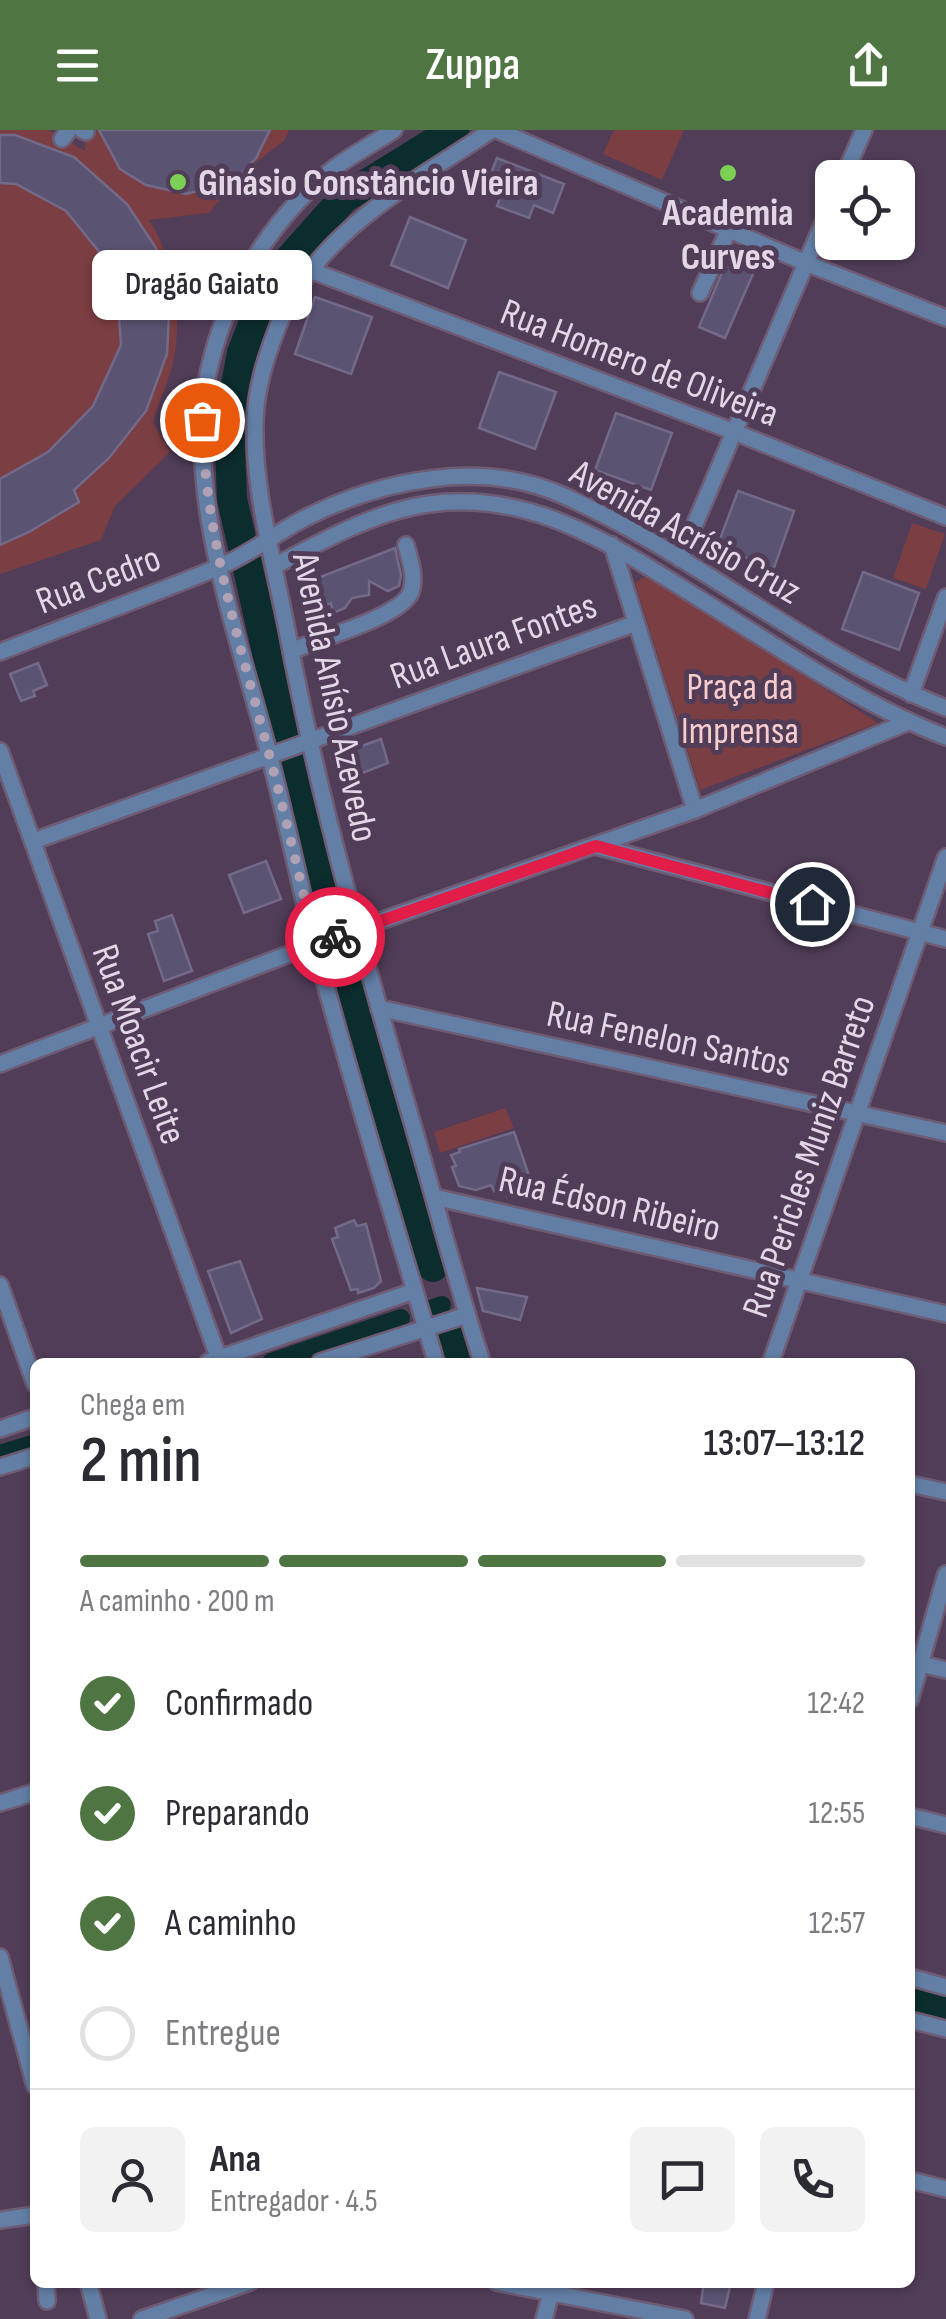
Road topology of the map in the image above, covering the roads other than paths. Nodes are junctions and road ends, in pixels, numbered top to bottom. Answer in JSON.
{"nodes":[{"id":1,"x":494,"y":130,"type":"edge"},
{"id":2,"x":864,"y":130,"type":"edge"},
{"id":3,"x":391,"y":131,"type":"edge"},
{"id":4,"x":851,"y":160,"type":"edge"},
{"id":5,"x":728,"y":230,"type":"junction"},
{"id":6,"x":815,"y":241,"type":"edge"},
{"id":7,"x":806,"y":262,"type":"junction"},
{"id":8,"x":310,"y":270,"type":"junction"},
{"id":9,"x":700,"y":293,"type":"dead end"},
{"id":10,"x":946,"y":318,"type":"edge"},
{"id":11,"x":732,"y":431,"type":"junction"},
{"id":12,"x":946,"y":517,"type":"edge"},
{"id":13,"x":264,"y":544,"type":"junction"},
{"id":14,"x":612,"y":544,"type":"junction"},
{"id":15,"x":406,"y":545,"type":"dead end"},
{"id":16,"x":680,"y":559,"type":"junction"},
{"id":17,"x":225,"y":564,"type":"junction"},
{"id":18,"x":275,"y":566,"type":"junction"},
{"id":19,"x":946,"y":598,"type":"edge"},
{"id":20,"x":636,"y":623,"type":"junction"},
{"id":21,"x":298,"y":647,"type":"junction"},
{"id":22,"x":0,"y":652,"type":"edge"},
{"id":23,"x":912,"y":694,"type":"junction"},
{"id":24,"x":946,"y":708,"type":"edge"},
{"id":25,"x":908,"y":722,"type":"junction"},
{"id":26,"x":946,"y":737,"type":"edge"},
{"id":27,"x":304,"y":744,"type":"junction"},
{"id":28,"x":0,"y":751,"type":"edge"},
{"id":29,"x":274,"y":754,"type":"junction"},
{"id":30,"x":696,"y":810,"type":"junction"},
{"id":31,"x":34,"y":840,"type":"junction"},
{"id":32,"x":596,"y":846,"type":"junction"},
{"id":33,"x":946,"y":856,"type":"edge"},
{"id":34,"x":351,"y":932,"type":"junction"},
{"id":35,"x":920,"y":932,"type":"junction"},
{"id":36,"x":946,"y":940,"type":"edge"},
{"id":37,"x":318,"y":943,"type":"junction"},
{"id":38,"x":379,"y":1008,"type":"junction"},
{"id":39,"x":99,"y":1028,"type":"junction"},
{"id":40,"x":0,"y":1064,"type":"edge"},
{"id":41,"x":857,"y":1113,"type":"junction"},
{"id":42,"x":946,"y":1133,"type":"edge"},
{"id":43,"x":434,"y":1197,"type":"junction"},
{"id":44,"x":801,"y":1280,"type":"junction"},
{"id":45,"x":0,"y":1285,"type":"edge"},
{"id":46,"x":414,"y":1291,"type":"junction"},
{"id":47,"x":946,"y":1314,"type":"edge"},
{"id":48,"x":466,"y":1315,"type":"junction"},
{"id":49,"x":426,"y":1329,"type":"junction"},
{"id":50,"x":215,"y":1358,"type":"edge"},
{"id":51,"x":224,"y":1358,"type":"edge"},
{"id":52,"x":333,"y":1358,"type":"edge"},
{"id":53,"x":435,"y":1358,"type":"edge"},
{"id":54,"x":481,"y":1358,"type":"edge"},
{"id":55,"x":772,"y":1358,"type":"edge"},
{"id":56,"x":30,"y":1370,"type":"edge"},
{"id":57,"x":30,"y":1420,"type":"edge"},
{"id":58,"x":0,"y":1429,"type":"edge"},
{"id":59,"x":30,"y":1458,"type":"edge"},
{"id":60,"x":0,"y":1467,"type":"edge"},
{"id":61,"x":915,"y":1485,"type":"edge"},
{"id":62,"x":946,"y":1492,"type":"edge"},
{"id":63,"x":946,"y":1574,"type":"edge"},
{"id":64,"x":921,"y":1664,"type":"junction"},
{"id":65,"x":946,"y":1670,"type":"edge"},
{"id":66,"x":915,"y":1684,"type":"edge"},
{"id":67,"x":30,"y":1794,"type":"edge"},
{"id":68,"x":0,"y":1803,"type":"edge"},
{"id":69,"x":915,"y":1817,"type":"edge"},
{"id":70,"x":946,"y":1825,"type":"edge"},
{"id":71,"x":0,"y":1957,"type":"edge"},
{"id":72,"x":915,"y":1978,"type":"edge"},
{"id":73,"x":4,"y":1984,"type":"edge"},
{"id":74,"x":946,"y":1987,"type":"edge"},
{"id":75,"x":915,"y":2021,"type":"edge"},
{"id":76,"x":946,"y":2029,"type":"edge"},
{"id":77,"x":30,"y":2070,"type":"edge"},
{"id":78,"x":915,"y":2181,"type":"edge"},
{"id":79,"x":946,"y":2189,"type":"edge"},
{"id":80,"x":30,"y":2216,"type":"edge"},
{"id":81,"x":0,"y":2220,"type":"edge"},
{"id":82,"x":47,"y":2288,"type":"edge"},
{"id":83,"x":90,"y":2288,"type":"edge"},
{"id":84,"x":232,"y":2288,"type":"edge"},
{"id":85,"x":552,"y":2288,"type":"edge"},
{"id":86,"x":765,"y":2288,"type":"edge"},
{"id":87,"x":48,"y":2301,"type":"dead end"},
{"id":88,"x":98,"y":2319,"type":"edge"},
{"id":89,"x":142,"y":2319,"type":"edge"},
{"id":90,"x":544,"y":2319,"type":"edge"},
{"id":91,"x":685,"y":2319,"type":"edge"},
{"id":92,"x":758,"y":2319,"type":"edge"}],
"edges":[{"from":1,"to":5,"type":"street"},
{"from":1,"to":8,"type":"street","name":"Avenida Anísio Azevedo"},
{"from":2,"to":4,"type":"street"},
{"from":3,"to":17,"type":"street","name":"Avenida Anísio Azevedo"},
{"from":5,"to":7,"type":"street"},
{"from":5,"to":9,"type":"street"},
{"from":6,"to":7,"type":"street"},
{"from":7,"to":10,"type":"street"},
{"from":7,"to":11,"type":"street"},
{"from":8,"to":11,"type":"street","name":"Rua Homero de Oliveira"},
{"from":8,"to":13,"type":"street","name":"Avenida Anísio Azevedo"},
{"from":11,"to":12,"type":"street","name":"Rua Homero de Oliveira"},
{"from":11,"to":16,"type":"street"},
{"from":13,"to":16,"type":"street","name":"Avenida Acrísio Cruz"},
{"from":13,"to":17,"type":"street","name":"Avenida Acrísio Cruz"},
{"from":13,"to":18,"type":"street","name":"Avenida Anísio Azevedo"},
{"from":14,"to":18,"type":"street","name":"Avenida Acrísio Cruz"},
{"from":14,"to":20,"type":"street"},
{"from":14,"to":25,"type":"street","name":"Avenida Acrísio Cruz"},
{"from":15,"to":21,"type":"street"},
{"from":16,"to":23,"type":"street","name":"Avenida Acrísio Cruz"},
{"from":17,"to":22,"type":"street","name":"Rua Cedro"},
{"from":17,"to":29,"type":"street","name":"Avenida Anísio Azevedo"},
{"from":18,"to":21,"type":"street","name":"Avenida Anísio Azevedo"},
{"from":19,"to":23,"type":"street"},
{"from":20,"to":27,"type":"street","name":"Rua Laura Fontes"},
{"from":20,"to":30,"type":"street"},
{"from":21,"to":27,"type":"street","name":"Avenida Anísio Azevedo"},
{"from":23,"to":24,"type":"street","name":"Avenida Acrísio Cruz"},
{"from":25,"to":26,"type":"street","name":"Avenida Acrísio Cruz"},
{"from":25,"to":30,"type":"street"},
{"from":27,"to":29,"type":"street","name":"Rua Laura Fontes"},
{"from":27,"to":34,"type":"street","name":"Avenida Anísio Azevedo"},
{"from":28,"to":31,"type":"street","name":"Rua Moacir Leite"},
{"from":29,"to":31,"type":"street","name":"Rua Laura Fontes"},
{"from":29,"to":37,"type":"street","name":"Avenida Anísio Azevedo"},
{"from":30,"to":32,"type":"street"},
{"from":31,"to":39,"type":"street","name":"Rua Moacir Leite"},
{"from":32,"to":34,"type":"street"},
{"from":32,"to":35,"type":"street"},
{"from":33,"to":35,"type":"street","name":"Rua Pericles Muniz Barreto"},
{"from":34,"to":37,"type":"street"},
{"from":34,"to":38,"type":"street","name":"Avenida Anísio Azevedo"},
{"from":35,"to":36,"type":"street"},
{"from":35,"to":41,"type":"street","name":"Rua Pericles Muniz Barreto"},
{"from":37,"to":39,"type":"street"},
{"from":37,"to":46,"type":"street","name":"Avenida Anísio Azevedo"},
{"from":38,"to":41,"type":"street","name":"Rua Fenelon Santos"},
{"from":38,"to":43,"type":"street","name":"Avenida Anísio Azevedo"},
{"from":39,"to":40,"type":"street"},
{"from":39,"to":50,"type":"street","name":"Rua Moacir Leite"},
{"from":41,"to":42,"type":"street","name":"Rua Fenelon Santos"},
{"from":41,"to":44,"type":"street","name":"Rua Pericles Muniz Barreto"},
{"from":43,"to":44,"type":"street","name":"Rua Édson Ribeiro"},
{"from":43,"to":48,"type":"street","name":"Avenida Anísio Azevedo"},
{"from":44,"to":47,"type":"street","name":"Rua Édson Ribeiro"},
{"from":44,"to":55,"type":"street","name":"Rua Pericles Muniz Barreto"},
{"from":45,"to":56,"type":"street"},
{"from":46,"to":49,"type":"street","name":"Avenida Anísio Azevedo"},
{"from":46,"to":51,"type":"street"},
{"from":48,"to":49,"type":"street"},
{"from":48,"to":54,"type":"street","name":"Avenida Anísio Azevedo"},
{"from":49,"to":52,"type":"street"},
{"from":49,"to":53,"type":"street","name":"Avenida Anísio Azevedo"},
{"from":57,"to":58,"type":"street"},
{"from":59,"to":60,"type":"street"},
{"from":61,"to":62,"type":"street"},
{"from":63,"to":64,"type":"street"},
{"from":64,"to":65,"type":"street"},
{"from":64,"to":66,"type":"street"},
{"from":67,"to":68,"type":"street"},
{"from":69,"to":70,"type":"street"},
{"from":71,"to":73,"type":"street"},
{"from":72,"to":74,"type":"street"},
{"from":73,"to":77,"type":"street"},
{"from":75,"to":76,"type":"street"},
{"from":78,"to":79,"type":"street"},
{"from":80,"to":81,"type":"street"},
{"from":82,"to":87,"type":"street"},
{"from":83,"to":88,"type":"street"},
{"from":84,"to":89,"type":"street"},
{"from":85,"to":90,"type":"street"},
{"from":85,"to":91,"type":"street"},
{"from":86,"to":92,"type":"street"}]}
